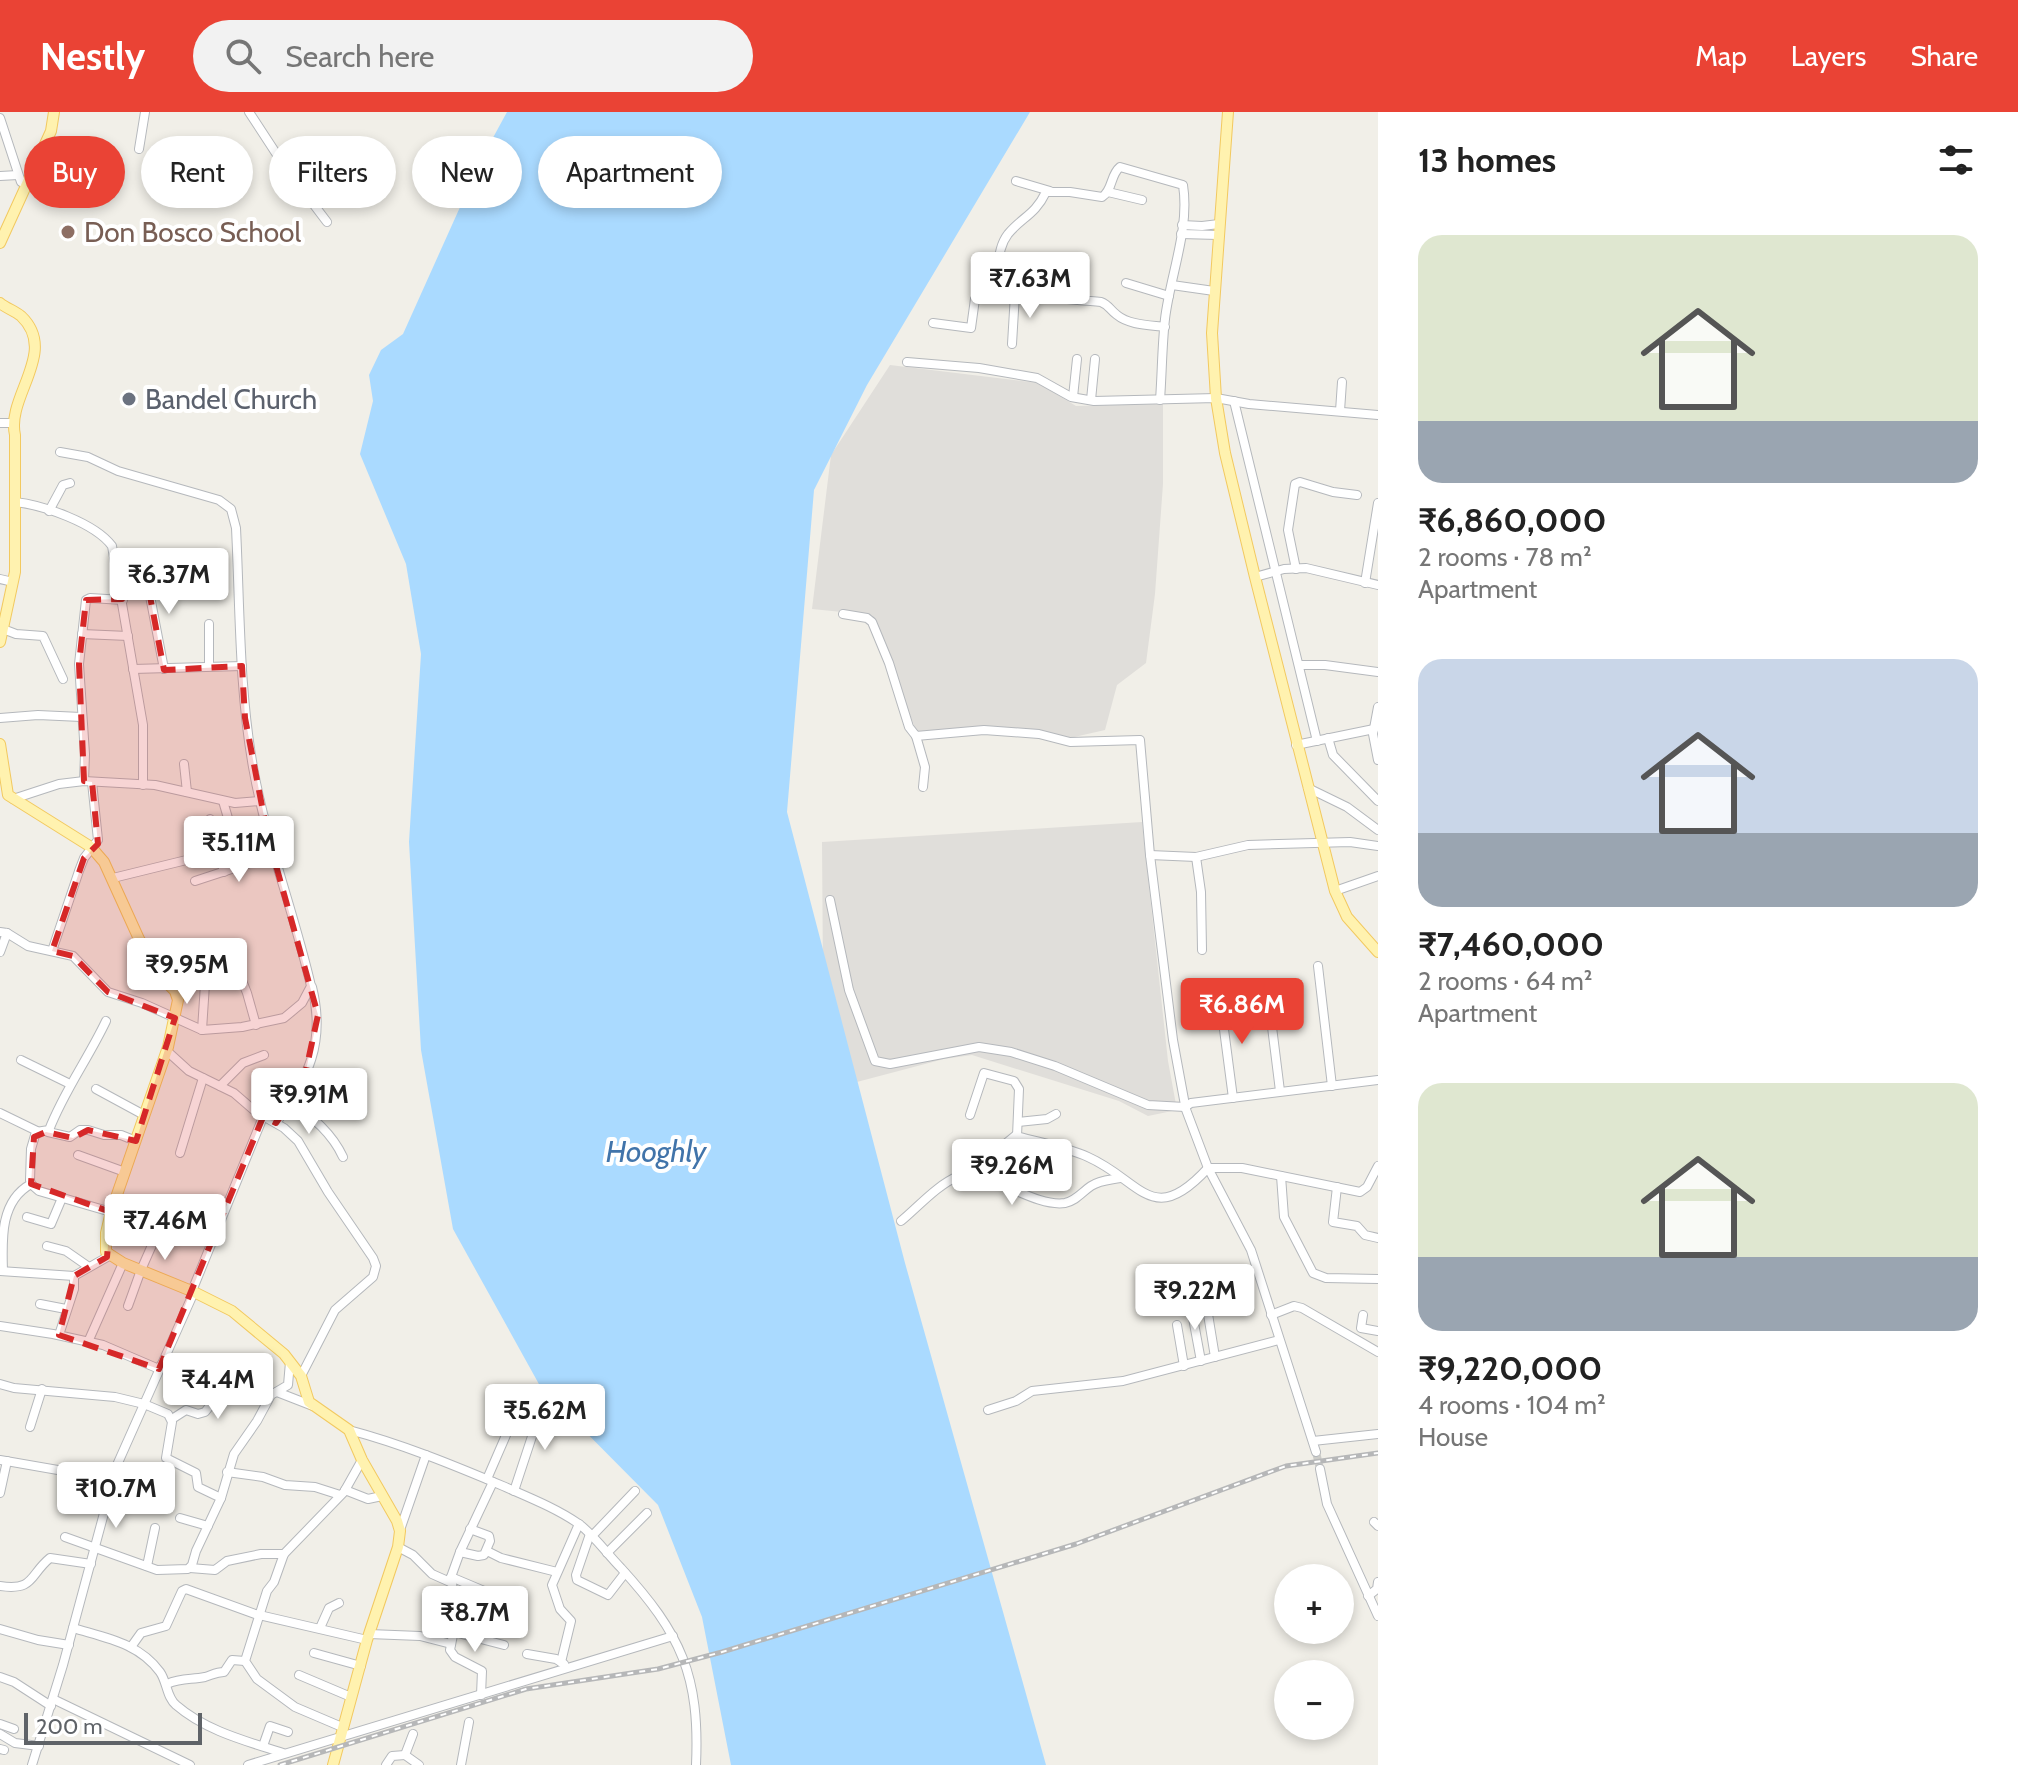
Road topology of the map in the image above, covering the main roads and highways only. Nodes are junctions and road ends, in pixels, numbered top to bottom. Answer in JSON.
{"nodes":[{"id":1,"x":54,"y":112,"type":"edge"},
{"id":2,"x":1228,"y":112,"type":"edge"},
{"id":3,"x":0,"y":243,"type":"edge"},
{"id":4,"x":0,"y":303,"type":"edge"},
{"id":5,"x":0,"y":642,"type":"edge"},
{"id":6,"x":0,"y":744,"type":"edge"},
{"id":7,"x":7,"y":799,"type":"edge"},
{"id":8,"x":1378,"y":952,"type":"edge"},
{"id":9,"x":334,"y":1764,"type":"edge"}],
"edges":[{"from":1,"to":3,"type":"main road"},
{"from":2,"to":8,"type":"main road"},
{"from":4,"to":5,"type":"main road"},
{"from":6,"to":7,"type":"main road"},
{"from":7,"to":9,"type":"main road"}]}
